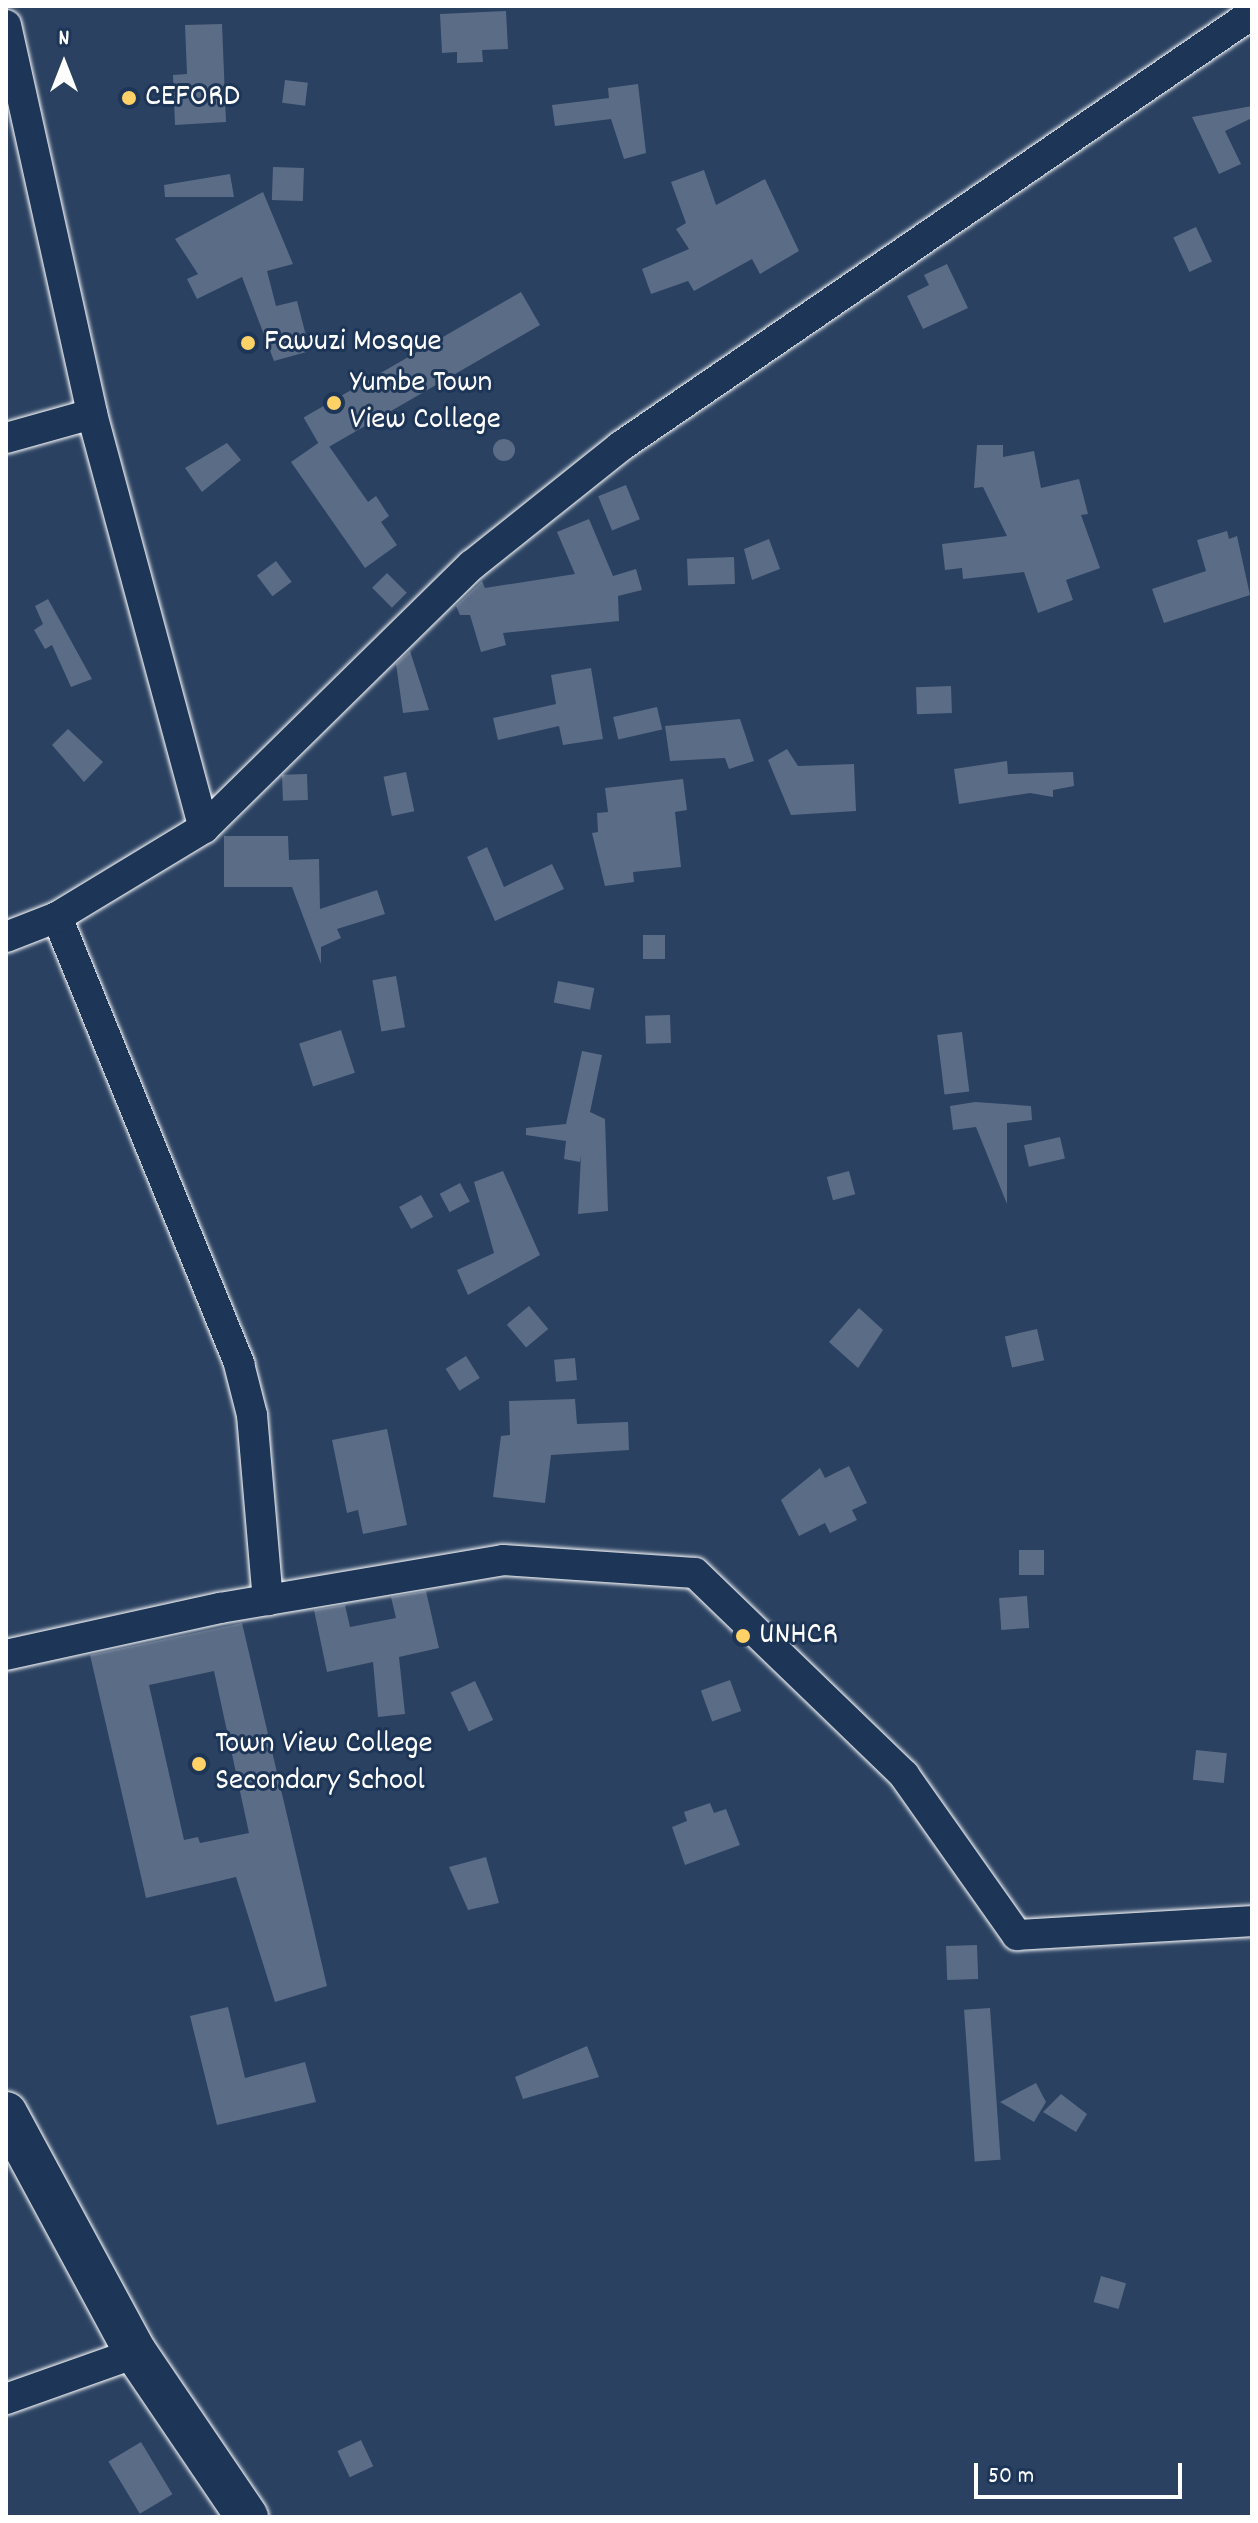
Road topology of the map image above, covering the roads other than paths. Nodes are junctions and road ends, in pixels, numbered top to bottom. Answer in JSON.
{"nodes":[{"id":1,"x":1252,"y":14,"type":"edge"},
{"id":2,"x":6,"y":25,"type":"edge"},
{"id":3,"x":92,"y":414,"type":"junction"},
{"id":4,"x":6,"y":438,"type":"edge"},
{"id":5,"x":204,"y":828,"type":"junction"},
{"id":6,"x":57,"y":917,"type":"junction"},
{"id":7,"x":6,"y":937,"type":"edge"},
{"id":8,"x":268,"y":1600,"type":"junction"},
{"id":9,"x":6,"y":1655,"type":"edge"},
{"id":10,"x":1252,"y":1921,"type":"edge"},
{"id":11,"x":6,"y":2113,"type":"edge"},
{"id":12,"x":136,"y":2353,"type":"junction"},
{"id":13,"x":6,"y":2399,"type":"edge"},
{"id":14,"x":247,"y":2517,"type":"edge"}],
"edges":[{"from":1,"to":5,"type":"street"},
{"from":2,"to":3,"type":"street"},
{"from":3,"to":4,"type":"street"},
{"from":3,"to":5,"type":"street"},
{"from":5,"to":6,"type":"street"},
{"from":6,"to":7,"type":"street"},
{"from":6,"to":8,"type":"street"},
{"from":8,"to":9,"type":"street"},
{"from":8,"to":10,"type":"street"},
{"from":11,"to":12,"type":"main road"},
{"from":12,"to":13,"type":"street"},
{"from":12,"to":14,"type":"main road"}]}
